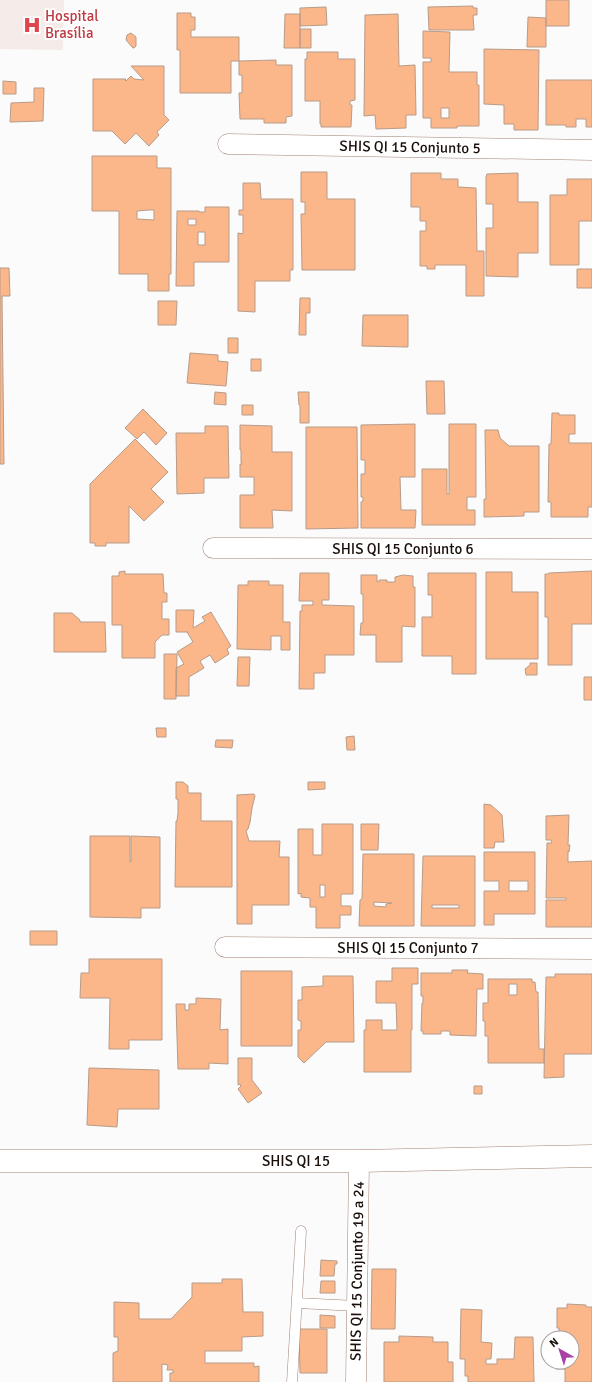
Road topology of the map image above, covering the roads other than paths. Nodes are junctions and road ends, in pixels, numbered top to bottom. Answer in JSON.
{"nodes":[{"id":1,"x":228,"y":144,"type":"dead end"},
{"id":2,"x":592,"y":150,"type":"edge"},
{"id":3,"x":213,"y":548,"type":"dead end"},
{"id":4,"x":592,"y":550,"type":"edge"},
{"id":5,"x":225,"y":947,"type":"dead end"},
{"id":6,"x":592,"y":949,"type":"edge"},
{"id":7,"x":592,"y":1156,"type":"edge"},
{"id":8,"x":0,"y":1161,"type":"edge"},
{"id":9,"x":359,"y":1161,"type":"junction"},
{"id":10,"x":301,"y":1231,"type":"dead end"},
{"id":11,"x":297,"y":1303,"type":"junction"},
{"id":12,"x":357,"y":1306,"type":"junction"},
{"id":13,"x":292,"y":1382,"type":"edge"},
{"id":14,"x":356,"y":1382,"type":"edge"}],
"edges":[{"from":1,"to":2,"type":"street","name":"SHIS QI 15 Conjunto 5"},
{"from":3,"to":4,"type":"street","name":"SHIS QI 15 Conjunto 6"},
{"from":5,"to":6,"type":"street","name":"SHIS QI 15 Conjunto 7"},
{"from":7,"to":9,"type":"street","name":"SHIS QI 15"},
{"from":8,"to":9,"type":"street","name":"SHIS QI 15"},
{"from":9,"to":12,"type":"street","name":"SHIS QI 15 Conjunto 19 a 24"},
{"from":10,"to":11,"type":"lane"},
{"from":11,"to":12,"type":"lane"},
{"from":11,"to":13,"type":"lane"},
{"from":12,"to":14,"type":"street","name":"SHIS QI 15 Conjunto 19 a 24"}]}
